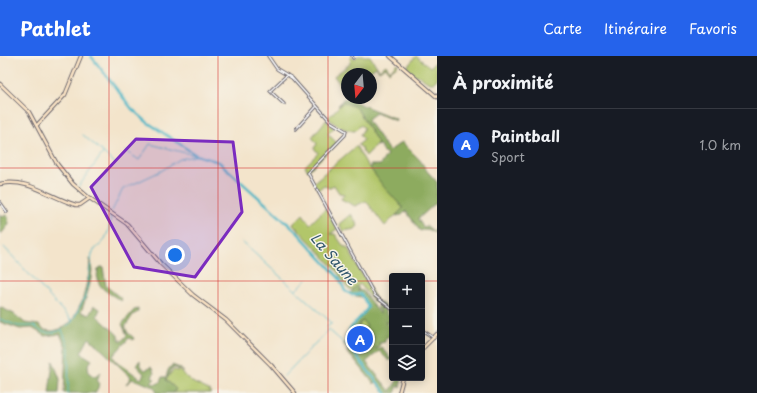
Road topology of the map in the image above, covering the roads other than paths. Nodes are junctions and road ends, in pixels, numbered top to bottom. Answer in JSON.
{"nodes":[{"id":1,"x":81,"y":56,"type":"edge"},
{"id":2,"x":268,"y":56,"type":"edge"},
{"id":3,"x":390,"y":56,"type":"edge"},
{"id":4,"x":287,"y":75,"type":"junction"},
{"id":5,"x":0,"y":84,"type":"edge"},
{"id":6,"x":437,"y":97,"type":"edge"},
{"id":7,"x":284,"y":104,"type":"dead end"},
{"id":8,"x":316,"y":107,"type":"junction"},
{"id":9,"x":36,"y":123,"type":"junction"},
{"id":10,"x":296,"y":129,"type":"dead end"},
{"id":11,"x":0,"y":184,"type":"edge"},
{"id":12,"x":89,"y":197,"type":"junction"},
{"id":13,"x":0,"y":202,"type":"edge"},
{"id":14,"x":7,"y":212,"type":"dead end"},
{"id":15,"x":389,"y":307,"type":"edge"},
{"id":16,"x":425,"y":332,"type":"edge"},
{"id":17,"x":437,"y":334,"type":"edge"},
{"id":18,"x":434,"y":338,"type":"junction"},
{"id":19,"x":425,"y":346,"type":"edge"},
{"id":20,"x":402,"y":381,"type":"edge"},
{"id":21,"x":295,"y":393,"type":"edge"},
{"id":22,"x":399,"y":393,"type":"edge"}],
"edges":[{"from":1,"to":9,"type":"street"},
{"from":2,"to":4,"type":"street"},
{"from":3,"to":6,"type":"street"},
{"from":4,"to":7,"type":"street"},
{"from":4,"to":8,"type":"street"},
{"from":5,"to":9,"type":"street"},
{"from":8,"to":10,"type":"street"},
{"from":8,"to":15,"type":"street"},
{"from":9,"to":12,"type":"street"},
{"from":11,"to":12,"type":"street"},
{"from":12,"to":21,"type":"street"},
{"from":13,"to":14,"type":"street"},
{"from":16,"to":18,"type":"street"},
{"from":17,"to":18,"type":"street"},
{"from":18,"to":19,"type":"street"},
{"from":20,"to":22,"type":"street"}]}
